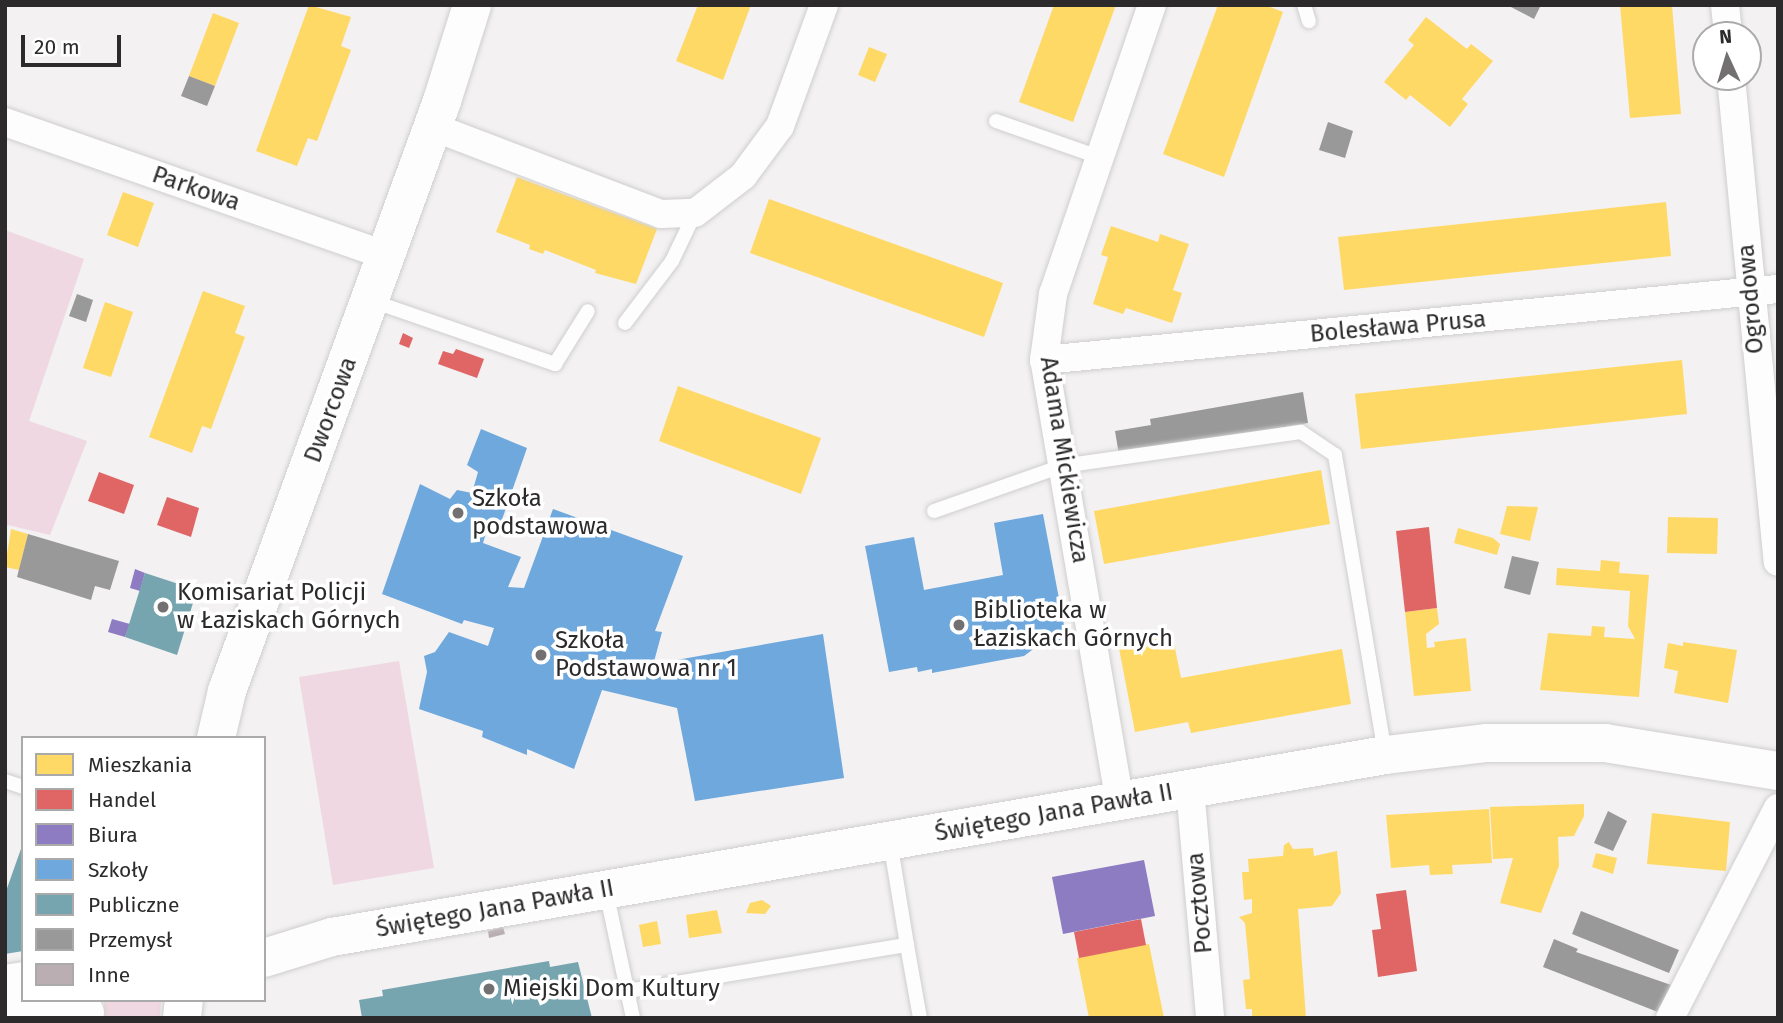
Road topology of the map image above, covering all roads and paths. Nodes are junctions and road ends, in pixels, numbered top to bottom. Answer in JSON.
{"nodes":[{"id":1,"x":472,"y":5,"type":"edge"},
{"id":2,"x":824,"y":5,"type":"edge"},
{"id":3,"x":1152,"y":5,"type":"edge"},
{"id":4,"x":1304,"y":5,"type":"edge"},
{"id":5,"x":1309,"y":21,"type":"dead end"},
{"id":6,"x":1733,"y":91,"type":"edge"},
{"id":7,"x":996,"y":121,"type":"dead end"},
{"id":8,"x":5,"y":122,"type":"edge"},
{"id":9,"x":433,"y":127,"type":"junction"},
{"id":10,"x":1099,"y":157,"type":"junction"},
{"id":11,"x":695,"y":213,"type":"junction"},
{"id":12,"x":387,"y":256,"type":"junction"},
{"id":13,"x":1764,"y":292,"type":"edge"},
{"id":14,"x":371,"y":301,"type":"junction"},
{"id":15,"x":588,"y":311,"type":"dead end"},
{"id":16,"x":625,"y":323,"type":"dead end"},
{"id":17,"x":1044,"y":359,"type":"junction"},
{"id":18,"x":1062,"y":466,"type":"junction"},
{"id":19,"x":934,"y":511,"type":"dead end"},
{"id":20,"x":1778,"y":562,"type":"edge"},
{"id":21,"x":227,"y":691,"type":"junction"},
{"id":22,"x":202,"y":736,"type":"edge"},
{"id":23,"x":216,"y":736,"type":"edge"},
{"id":24,"x":1386,"y":755,"type":"junction"},
{"id":25,"x":1778,"y":771,"type":"edge"},
{"id":26,"x":1189,"y":789,"type":"junction"},
{"id":27,"x":1120,"y":803,"type":"junction"},
{"id":28,"x":1778,"y":808,"type":"edge"},
{"id":29,"x":890,"y":841,"type":"junction"},
{"id":30,"x":606,"y":889,"type":"junction"},
{"id":31,"x":332,"y":937,"type":"junction"},
{"id":32,"x":266,"y":940,"type":"edge"},
{"id":33,"x":906,"y":945,"type":"junction"},
{"id":34,"x":266,"y":957,"type":"edge"},
{"id":35,"x":628,"y":991,"type":"junction"},
{"id":36,"x":86,"y":1010,"type":"edge"},
{"id":37,"x":5,"y":1011,"type":"edge"},
{"id":38,"x":633,"y":1018,"type":"edge"},
{"id":39,"x":920,"y":1018,"type":"edge"},
{"id":40,"x":1210,"y":1018,"type":"edge"},
{"id":41,"x":1670,"y":1018,"type":"edge"}],
"edges":[{"from":1,"to":9,"type":"street","name":"Dworcowa"},
{"from":2,"to":11,"type":"street"},
{"from":3,"to":10,"type":"street","name":"Adama Mickiewicza"},
{"from":4,"to":5,"type":"lane"},
{"from":6,"to":13,"type":"street","name":"Ogrodowa"},
{"from":7,"to":10,"type":"lane"},
{"from":8,"to":12,"type":"street","name":"Parkowa"},
{"from":9,"to":11,"type":"street"},
{"from":9,"to":12,"type":"street","name":"Dworcowa"},
{"from":10,"to":17,"type":"street","name":"Adama Mickiewicza"},
{"from":11,"to":16,"type":"lane"},
{"from":12,"to":14,"type":"street","name":"Dworcowa"},
{"from":13,"to":17,"type":"street","name":"Bolesława Prusa"},
{"from":13,"to":20,"type":"street","name":"Ogrodowa"},
{"from":14,"to":15,"type":"lane"},
{"from":14,"to":21,"type":"street","name":"Dworcowa"},
{"from":17,"to":18,"type":"street","name":"Adama Mickiewicza"},
{"from":18,"to":19,"type":"lane"},
{"from":18,"to":24,"type":"lane"},
{"from":18,"to":27,"type":"street","name":"Adama Mickiewicza"},
{"from":21,"to":22,"type":"street","name":"Dworcowa"},
{"from":21,"to":23,"type":"street","name":"Dworcowa"},
{"from":24,"to":25,"type":"street","name":"Świętego Jana Pawła II"},
{"from":24,"to":26,"type":"street","name":"Świętego Jana Pawła II"},
{"from":26,"to":27,"type":"street","name":"Świętego Jana Pawła II"},
{"from":26,"to":40,"type":"street","name":"Pocztowa"},
{"from":27,"to":29,"type":"street","name":"Świętego Jana Pawła II"},
{"from":28,"to":41,"type":"street"},
{"from":29,"to":30,"type":"street","name":"Świętego Jana Pawła II"},
{"from":29,"to":33,"type":"lane"},
{"from":30,"to":31,"type":"street","name":"Świętego Jana Pawła II"},
{"from":30,"to":35,"type":"lane"},
{"from":31,"to":32,"type":"street","name":"Świętego Jana Pawła II"},
{"from":31,"to":34,"type":"street","name":"Świętego Jana Pawła II"},
{"from":33,"to":35,"type":"lane"},
{"from":33,"to":39,"type":"lane"},
{"from":35,"to":38,"type":"lane"},
{"from":36,"to":37,"type":"street"}]}
